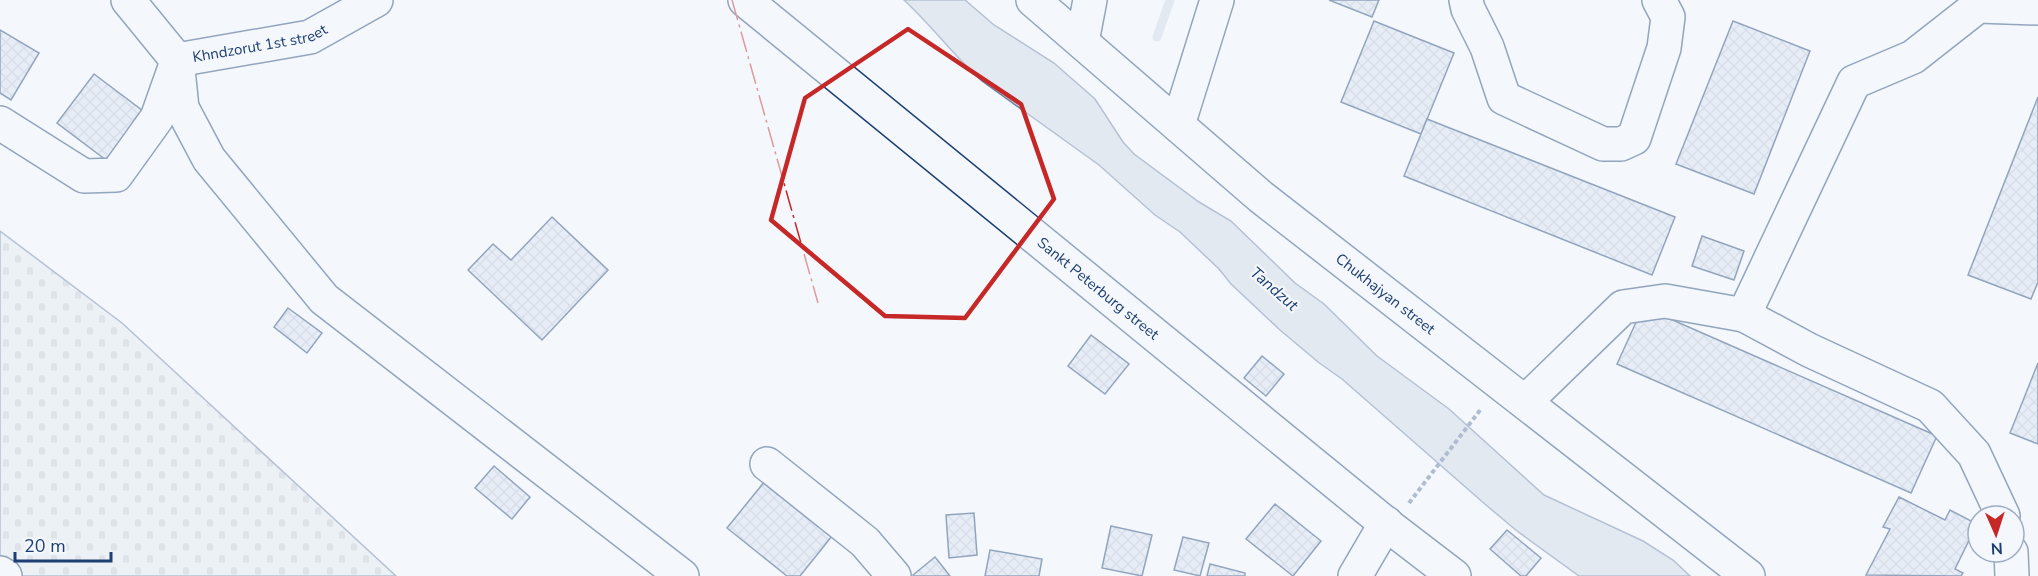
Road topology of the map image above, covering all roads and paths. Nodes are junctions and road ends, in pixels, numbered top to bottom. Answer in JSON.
{"nodes":[{"id":1,"x":128,"y":0,"type":"edge"},
{"id":2,"x":376,"y":0,"type":"edge"},
{"id":3,"x":745,"y":0,"type":"edge"},
{"id":4,"x":1033,"y":0,"type":"edge"},
{"id":5,"x":1090,"y":0,"type":"edge"},
{"id":6,"x":1217,"y":0,"type":"edge"},
{"id":7,"x":1466,"y":0,"type":"edge"},
{"id":8,"x":1659,"y":0,"type":"edge"},
{"id":9,"x":2038,"y":8,"type":"edge"},
{"id":10,"x":1082,"y":42,"type":"junction"},
{"id":11,"x":177,"y":60,"type":"junction"},
{"id":12,"x":0,"y":123,"type":"edge"},
{"id":13,"x":1178,"y":125,"type":"junction"},
{"id":14,"x":1744,"y":315,"type":"junction"},
{"id":15,"x":1525,"y":402,"type":"junction"},
{"id":16,"x":1471,"y":422,"type":"dead end"},
{"id":17,"x":767,"y":464,"type":"dead end"},
{"id":18,"x":1429,"y":476,"type":"dead end"},
{"id":19,"x":1997,"y":504,"type":"edge"},
{"id":20,"x":1386,"y":523,"type":"junction"},
{"id":21,"x":0,"y":573,"type":"edge"},
{"id":22,"x":4,"y":576,"type":"edge"},
{"id":23,"x":682,"y":576,"type":"edge"},
{"id":24,"x":894,"y":576,"type":"edge"},
{"id":25,"x":1355,"y":576,"type":"edge"},
{"id":26,"x":1454,"y":576,"type":"edge"},
{"id":27,"x":1748,"y":576,"type":"edge"}],
"edges":[{"from":1,"to":11,"type":"street","name":"Khndzorut 1st street"},
{"from":2,"to":11,"type":"street","name":"Khndzorut 1st street"},
{"from":3,"to":20,"type":"street","name":"Sankt Peterburg street"},
{"from":4,"to":10,"type":"street","name":"Chukhajyan street"},
{"from":5,"to":10,"type":"street"},
{"from":6,"to":13,"type":"street"},
{"from":7,"to":8,"type":"street"},
{"from":9,"to":14,"type":"street"},
{"from":10,"to":13,"type":"street","name":"Chukhajyan street"},
{"from":11,"to":12,"type":"street"},
{"from":11,"to":23,"type":"street"},
{"from":13,"to":15,"type":"street","name":"Chukhajyan street"},
{"from":14,"to":15,"type":"street"},
{"from":14,"to":19,"type":"street"},
{"from":15,"to":27,"type":"street","name":"Chukhajyan street"},
{"from":16,"to":18,"type":"path"},
{"from":17,"to":24,"type":"street"},
{"from":20,"to":25,"type":"street"},
{"from":20,"to":26,"type":"street","name":"Sankt Peterburg street"},
{"from":21,"to":22,"type":"street"}]}
